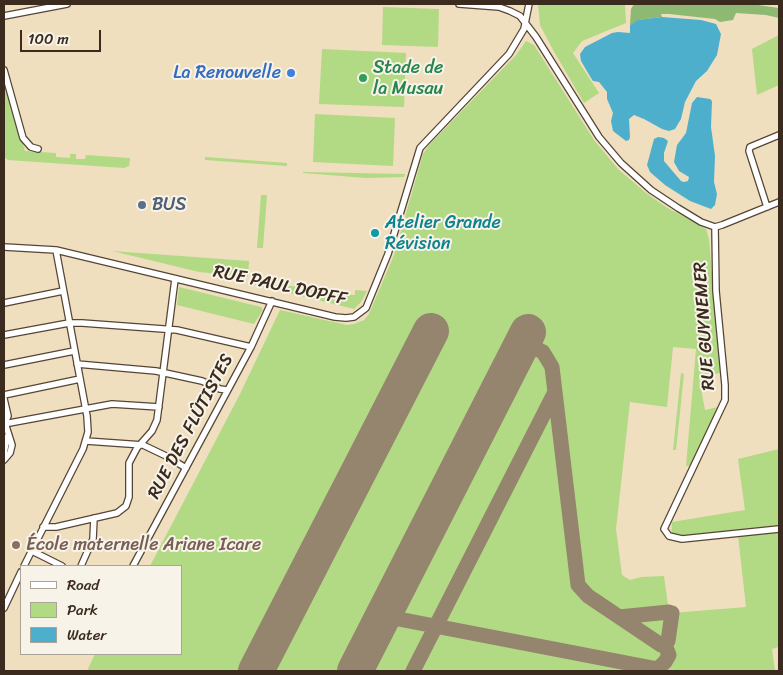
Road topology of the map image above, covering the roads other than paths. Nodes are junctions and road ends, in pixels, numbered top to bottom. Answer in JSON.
{"nodes":[{"id":1,"x":67,"y":4,"type":"edge"},
{"id":2,"x":459,"y":4,"type":"edge"},
{"id":3,"x":528,"y":4,"type":"edge"},
{"id":4,"x":4,"y":16,"type":"edge"},
{"id":5,"x":526,"y":23,"type":"junction"},
{"id":6,"x":4,"y":70,"type":"edge"},
{"id":7,"x":779,"y":135,"type":"edge"},
{"id":8,"x":38,"y":149,"type":"dead end"},
{"id":9,"x":779,"y":202,"type":"edge"},
{"id":10,"x":767,"y":207,"type":"junction"},
{"id":11,"x":715,"y":227,"type":"junction"},
{"id":12,"x":4,"y":246,"type":"edge"},
{"id":13,"x":56,"y":250,"type":"junction"},
{"id":14,"x":175,"y":279,"type":"junction"},
{"id":15,"x":64,"y":291,"type":"junction"},
{"id":16,"x":4,"y":302,"type":"edge"},
{"id":17,"x":272,"y":302,"type":"junction"},
{"id":18,"x":69,"y":323,"type":"junction"},
{"id":19,"x":169,"y":329,"type":"junction"},
{"id":20,"x":4,"y":335,"type":"edge"},
{"id":21,"x":251,"y":347,"type":"junction"},
{"id":22,"x":74,"y":351,"type":"junction"},
{"id":23,"x":77,"y":364,"type":"junction"},
{"id":24,"x":4,"y":365,"type":"edge"},
{"id":25,"x":164,"y":372,"type":"junction"},
{"id":26,"x":80,"y":379,"type":"junction"},
{"id":27,"x":227,"y":390,"type":"junction"},
{"id":28,"x":4,"y":395,"type":"edge"},
{"id":29,"x":4,"y":400,"type":"edge"},
{"id":30,"x":159,"y":407,"type":"junction"},
{"id":31,"x":85,"y":409,"type":"junction"},
{"id":32,"x":4,"y":423,"type":"edge"},
{"id":33,"x":8,"y":435,"type":"junction"},
{"id":34,"x":86,"y":441,"type":"junction"},
{"id":35,"x":140,"y":445,"type":"junction"},
{"id":36,"x":4,"y":453,"type":"edge"},
{"id":37,"x":4,"y":460,"type":"edge"},
{"id":38,"x":186,"y":468,"type":"junction"},
{"id":39,"x":94,"y":518,"type":"junction"},
{"id":40,"x":43,"y":527,"type":"junction"},
{"id":41,"x":779,"y":529,"type":"edge"},
{"id":42,"x":32,"y":551,"type":"junction"},
{"id":43,"x":25,"y":565,"type":"edge"},
{"id":44,"x":60,"y":565,"type":"edge"},
{"id":45,"x":81,"y":565,"type":"edge"},
{"id":46,"x":134,"y":565,"type":"edge"},
{"id":47,"x":20,"y":574,"type":"edge"},
{"id":48,"x":4,"y":608,"type":"edge"}],
"edges":[{"from":1,"to":4,"type":"street"},
{"from":2,"to":5,"type":"street"},
{"from":3,"to":5,"type":"street"},
{"from":5,"to":11,"type":"street"},
{"from":5,"to":17,"type":"street","name":"RUE PAUL DOPFF"},
{"from":6,"to":8,"type":"street"},
{"from":7,"to":10,"type":"street"},
{"from":9,"to":10,"type":"street"},
{"from":10,"to":11,"type":"street"},
{"from":11,"to":41,"type":"street","name":"RUE GUYNEMER"},
{"from":12,"to":13,"type":"street","name":"RUE PAUL DOPFF"},
{"from":13,"to":14,"type":"street","name":"RUE PAUL DOPFF"},
{"from":13,"to":15,"type":"street"},
{"from":14,"to":17,"type":"street","name":"RUE PAUL DOPFF"},
{"from":14,"to":19,"type":"street"},
{"from":15,"to":16,"type":"street"},
{"from":15,"to":18,"type":"street"},
{"from":17,"to":21,"type":"street","name":"RUE DES FLÛTISTES"},
{"from":18,"to":19,"type":"street"},
{"from":18,"to":20,"type":"street"},
{"from":18,"to":22,"type":"street"},
{"from":19,"to":21,"type":"street"},
{"from":19,"to":25,"type":"street"},
{"from":21,"to":27,"type":"street","name":"RUE DES FLÛTISTES"},
{"from":22,"to":23,"type":"street"},
{"from":22,"to":24,"type":"street"},
{"from":23,"to":25,"type":"street"},
{"from":23,"to":26,"type":"street"},
{"from":25,"to":27,"type":"street"},
{"from":25,"to":30,"type":"street"},
{"from":26,"to":28,"type":"street"},
{"from":26,"to":31,"type":"street"},
{"from":27,"to":38,"type":"street","name":"RUE DES FLÛTISTES"},
{"from":29,"to":32,"type":"street"},
{"from":30,"to":31,"type":"street"},
{"from":30,"to":35,"type":"street"},
{"from":31,"to":32,"type":"street"},
{"from":31,"to":34,"type":"street"},
{"from":32,"to":33,"type":"street"},
{"from":33,"to":36,"type":"street"},
{"from":33,"to":37,"type":"street"},
{"from":34,"to":35,"type":"street"},
{"from":34,"to":40,"type":"street"},
{"from":35,"to":38,"type":"street"},
{"from":35,"to":39,"type":"street"},
{"from":38,"to":46,"type":"street","name":"RUE DES FLÛTISTES"},
{"from":39,"to":40,"type":"street"},
{"from":39,"to":45,"type":"street"},
{"from":40,"to":42,"type":"street"},
{"from":42,"to":43,"type":"street"},
{"from":42,"to":44,"type":"street"},
{"from":47,"to":48,"type":"street"}]}
